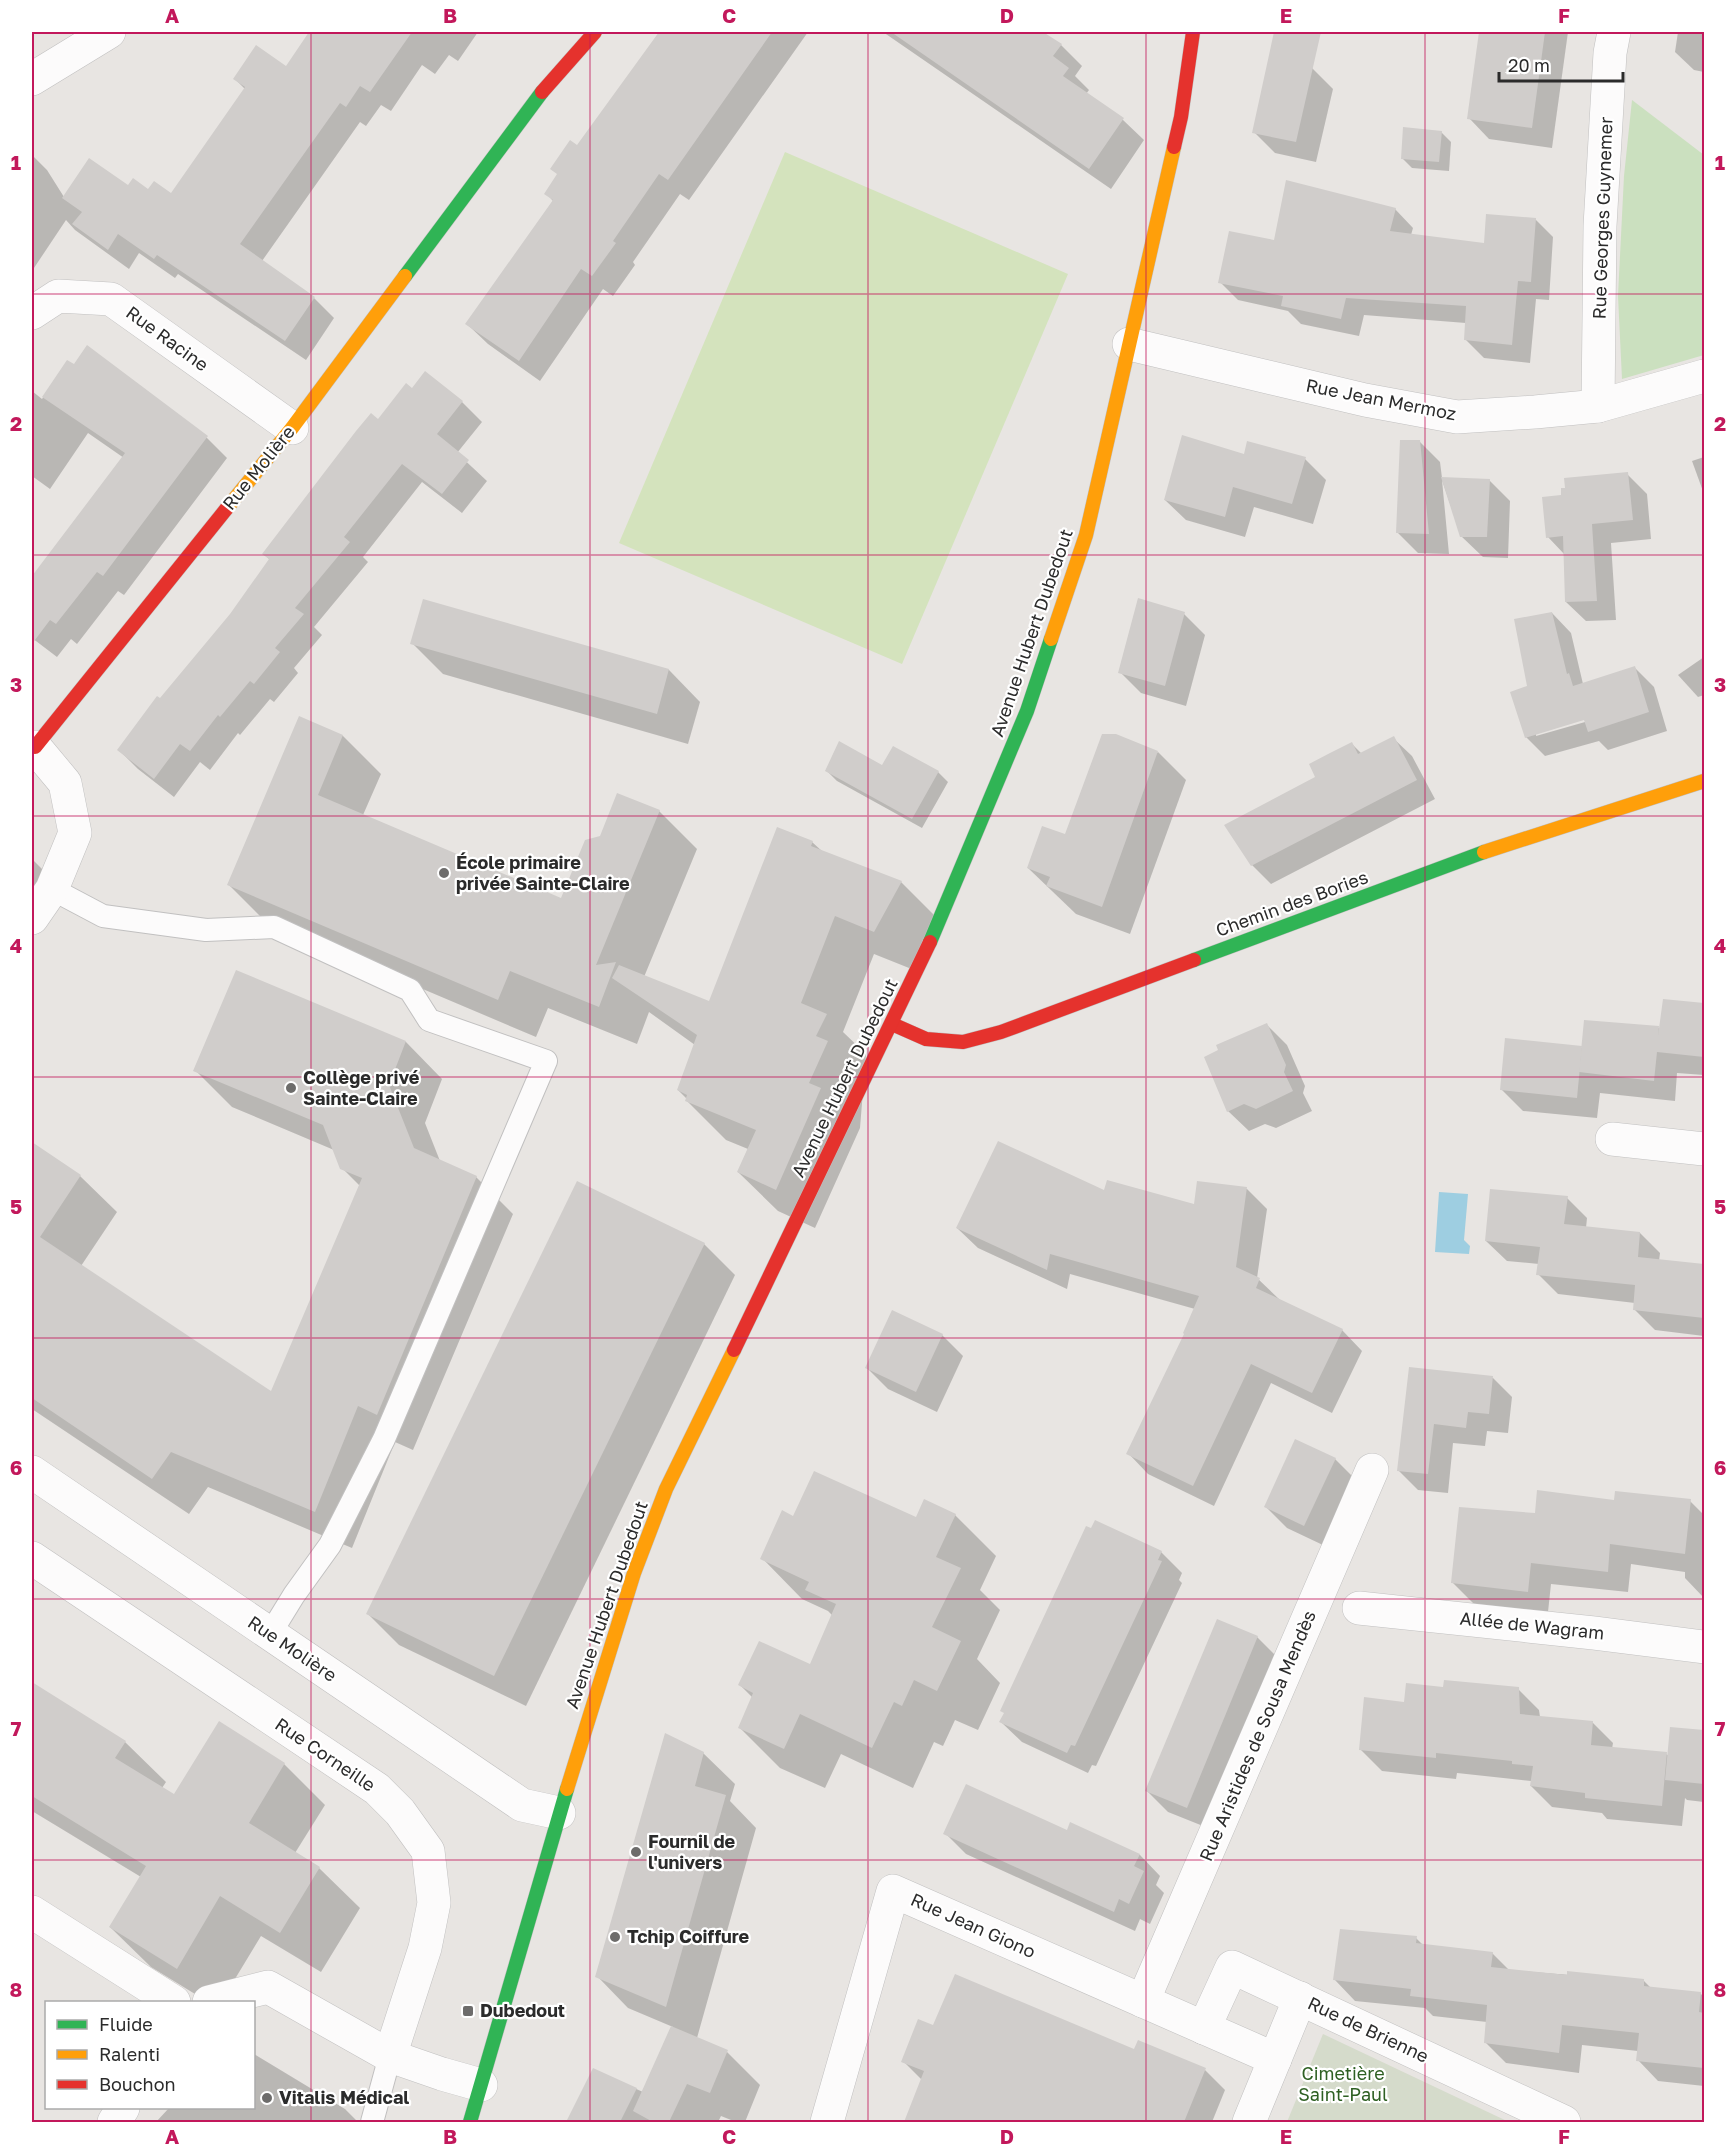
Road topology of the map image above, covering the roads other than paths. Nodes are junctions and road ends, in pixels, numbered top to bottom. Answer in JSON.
{"nodes":[{"id":1,"x":109,"y":32,"type":"edge"},
{"id":2,"x":595,"y":32,"type":"edge"},
{"id":3,"x":1193,"y":32,"type":"edge"},
{"id":4,"x":1614,"y":32,"type":"edge"},
{"id":5,"x":32,"y":79,"type":"edge"},
{"id":6,"x":32,"y":313,"type":"edge"},
{"id":7,"x":1129,"y":344,"type":"junction"},
{"id":8,"x":1704,"y":376,"type":"edge"},
{"id":9,"x":1598,"y":406,"type":"junction"},
{"id":10,"x":292,"y":428,"type":"junction"},
{"id":11,"x":33,"y":746,"type":"edge"},
{"id":12,"x":1704,"y":781,"type":"edge"},
{"id":13,"x":51,"y":889,"type":"junction"},
{"id":14,"x":32,"y":918,"type":"edge"},
{"id":15,"x":892,"y":1024,"type":"junction"},
{"id":16,"x":1612,"y":1139,"type":"dead end"},
{"id":17,"x":1704,"y":1149,"type":"edge"},
{"id":18,"x":1372,"y":1470,"type":"dead end"},
{"id":19,"x":32,"y":1472,"type":"edge"},
{"id":20,"x":32,"y":1558,"type":"edge"},
{"id":21,"x":1359,"y":1608,"type":"dead end"},
{"id":22,"x":270,"y":1634,"type":"junction"},
{"id":23,"x":1704,"y":1647,"type":"edge"},
{"id":24,"x":559,"y":1813,"type":"junction"},
{"id":25,"x":32,"y":1912,"type":"edge"},
{"id":26,"x":1300,"y":1998,"type":"junction"},
{"id":27,"x":172,"y":2001,"type":"edge"},
{"id":28,"x":213,"y":2001,"type":"edge"},
{"id":29,"x":1143,"y":2001,"type":"junction"},
{"id":30,"x":1204,"y":2028,"type":"junction"},
{"id":31,"x":390,"y":2056,"type":"junction"},
{"id":32,"x":1275,"y":2059,"type":"junction"},
{"id":33,"x":481,"y":2085,"type":"junction"},
{"id":34,"x":122,"y":2109,"type":"edge"},
{"id":35,"x":114,"y":2122,"type":"edge"},
{"id":36,"x":372,"y":2122,"type":"edge"},
{"id":37,"x":470,"y":2122,"type":"edge"},
{"id":38,"x":827,"y":2122,"type":"edge"},
{"id":39,"x":1249,"y":2122,"type":"edge"},
{"id":40,"x":1564,"y":2122,"type":"edge"}],
"edges":[{"from":1,"to":5,"type":"street"},
{"from":2,"to":10,"type":"main road","name":"Rue Molière"},
{"from":3,"to":7,"type":"main road","name":"Avenue Hubert Dubedout"},
{"from":4,"to":9,"type":"street","name":"Rue Georges Guynemer"},
{"from":6,"to":10,"type":"street","name":"Rue Racine"},
{"from":7,"to":9,"type":"street","name":"Rue Jean Mermoz"},
{"from":7,"to":15,"type":"main road","name":"Avenue Hubert Dubedout"},
{"from":8,"to":9,"type":"street","name":"Rue Jean Mermoz"},
{"from":10,"to":11,"type":"main road","name":"Rue Molière"},
{"from":11,"to":13,"type":"street","name":"Rue Molière"},
{"from":12,"to":15,"type":"main road","name":"Chemin des Bories"},
{"from":13,"to":14,"type":"street","name":"Rue Molière"},
{"from":13,"to":22,"type":"lane"},
{"from":15,"to":24,"type":"main road","name":"Avenue Hubert Dubedout"},
{"from":16,"to":17,"type":"street"},
{"from":18,"to":29,"type":"street","name":"Rue Aristides de Sousa Mendès"},
{"from":19,"to":22,"type":"street","name":"Rue Molière"},
{"from":20,"to":31,"type":"street","name":"Rue Corneille"},
{"from":21,"to":23,"type":"street","name":"Allée de Wagram"},
{"from":22,"to":24,"type":"street","name":"Rue Molière"},
{"from":24,"to":33,"type":"main road","name":"Avenue Hubert Dubedout"},
{"from":25,"to":27,"type":"street"},
{"from":26,"to":30,"type":"street","name":"Rue de Brienne"},
{"from":26,"to":32,"type":"street"},
{"from":26,"to":40,"type":"street","name":"Rue de Brienne"},
{"from":28,"to":31,"type":"street"},
{"from":29,"to":30,"type":"street","name":"Rue Jean Giono"},
{"from":29,"to":38,"type":"street","name":"Rue Jean Giono"},
{"from":30,"to":32,"type":"street","name":"Rue Jean Giono"},
{"from":31,"to":33,"type":"street"},
{"from":31,"to":36,"type":"lane"},
{"from":32,"to":39,"type":"street"},
{"from":33,"to":37,"type":"main road","name":"Avenue Hubert Dubedout"},
{"from":34,"to":35,"type":"street"}]}
